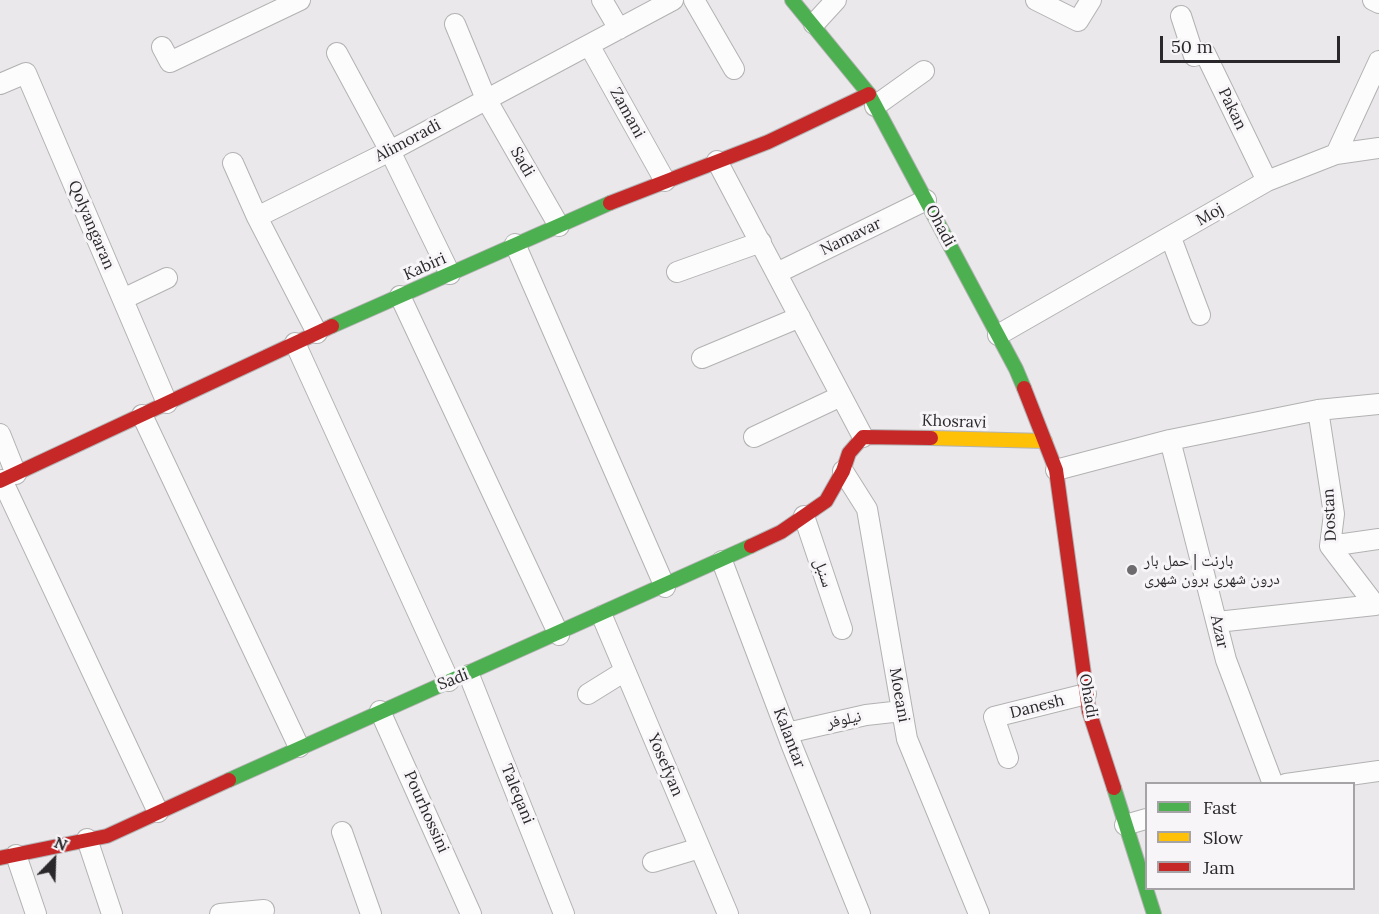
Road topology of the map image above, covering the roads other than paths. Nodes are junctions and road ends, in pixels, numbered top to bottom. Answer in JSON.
{"nodes":[{"id":1,"x":300,"y":0,"type":"edge"},
{"id":2,"x":602,"y":0,"type":"edge"},
{"id":3,"x":673,"y":0,"type":"edge"},
{"id":4,"x":694,"y":0,"type":"edge"},
{"id":5,"x":792,"y":0,"type":"edge"},
{"id":6,"x":836,"y":0,"type":"edge"},
{"id":7,"x":1036,"y":0,"type":"edge"},
{"id":8,"x":1091,"y":0,"type":"edge"},
{"id":9,"x":1373,"y":0,"type":"edge"},
{"id":10,"x":1379,"y":3,"type":"edge"},
{"id":11,"x":1181,"y":16,"type":"dead end"},
{"id":12,"x":455,"y":24,"type":"dead end"},
{"id":13,"x":814,"y":24,"type":"junction"},
{"id":14,"x":619,"y":29,"type":"junction"},
{"id":15,"x":589,"y":45,"type":"junction"},
{"id":16,"x":162,"y":47,"type":"dead end"},
{"id":17,"x":337,"y":53,"type":"dead end"},
{"id":18,"x":1379,"y":61,"type":"edge"},
{"id":19,"x":734,"y":69,"type":"dead end"},
{"id":20,"x":924,"y":71,"type":"dead end"},
{"id":21,"x":0,"y":84,"type":"edge"},
{"id":22,"x":486,"y":99,"type":"junction"},
{"id":23,"x":872,"y":100,"type":"junction"},
{"id":24,"x":1379,"y":148,"type":"edge"},
{"id":25,"x":390,"y":151,"type":"junction"},
{"id":26,"x":1336,"y":154,"type":"junction"},
{"id":27,"x":717,"y":160,"type":"junction"},
{"id":28,"x":233,"y":163,"type":"dead end"},
{"id":29,"x":665,"y":181,"type":"junction"},
{"id":30,"x":1267,"y":181,"type":"junction"},
{"id":31,"x":926,"y":200,"type":"junction"},
{"id":32,"x":257,"y":217,"type":"junction"},
{"id":33,"x":559,"y":225,"type":"junction"},
{"id":34,"x":1171,"y":238,"type":"junction"},
{"id":35,"x":761,"y":242,"type":"junction"},
{"id":36,"x":516,"y":244,"type":"junction"},
{"id":37,"x":677,"y":272,"type":"dead end"},
{"id":38,"x":777,"y":273,"type":"junction"},
{"id":39,"x":450,"y":274,"type":"junction"},
{"id":40,"x":167,"y":278,"type":"dead end"},
{"id":41,"x":400,"y":296,"type":"junction"},
{"id":42,"x":123,"y":299,"type":"junction"},
{"id":43,"x":1200,"y":315,"type":"dead end"},
{"id":44,"x":800,"y":317,"type":"junction"},
{"id":45,"x":317,"y":333,"type":"junction"},
{"id":46,"x":999,"y":335,"type":"junction"},
{"id":47,"x":295,"y":343,"type":"junction"},
{"id":48,"x":702,"y":358,"type":"dead end"},
{"id":49,"x":841,"y":396,"type":"junction"},
{"id":50,"x":167,"y":403,"type":"junction"},
{"id":51,"x":1379,"y":404,"type":"edge"},
{"id":52,"x":1318,"y":411,"type":"junction"},
{"id":53,"x":142,"y":415,"type":"junction"},
{"id":54,"x":0,"y":434,"type":"edge"},
{"id":55,"x":754,"y":437,"type":"dead end"},
{"id":56,"x":863,"y":437,"type":"junction"},
{"id":57,"x":1170,"y":440,"type":"junction"},
{"id":58,"x":1045,"y":441,"type":"junction"},
{"id":59,"x":1056,"y":470,"type":"junction"},
{"id":60,"x":843,"y":471,"type":"junction"},
{"id":61,"x":6,"y":478,"type":"edge"},
{"id":62,"x":804,"y":516,"type":"junction"},
{"id":63,"x":1379,"y":539,"type":"edge"},
{"id":64,"x":1330,"y":546,"type":"junction"},
{"id":65,"x":722,"y":561,"type":"junction"},
{"id":66,"x":665,"y":587,"type":"junction"},
{"id":67,"x":602,"y":616,"type":"junction"},
{"id":68,"x":1217,"y":622,"type":"junction"},
{"id":69,"x":842,"y":629,"type":"dead end"},
{"id":70,"x":559,"y":635,"type":"junction"},
{"id":71,"x":625,"y":671,"type":"junction"},
{"id":72,"x":469,"y":675,"type":"junction"},
{"id":73,"x":449,"y":681,"type":"junction"},
{"id":74,"x":588,"y":694,"type":"dead end"},
{"id":75,"x":1086,"y":694,"type":"junction"},
{"id":76,"x":380,"y":711,"type":"junction"},
{"id":77,"x":902,"y":711,"type":"junction"},
{"id":78,"x":787,"y":733,"type":"junction"},
{"id":79,"x":299,"y":747,"type":"junction"},
{"id":80,"x":1008,"y":758,"type":"dead end"},
{"id":81,"x":1379,"y":771,"type":"edge"},
{"id":82,"x":1273,"y":782,"type":"edge"},
{"id":83,"x":1294,"y":782,"type":"edge"},
{"id":84,"x":158,"y":812,"type":"junction"},
{"id":85,"x":1145,"y":819,"type":"edge"},
{"id":86,"x":1125,"y":825,"type":"junction"},
{"id":87,"x":342,"y":832,"type":"dead end"},
{"id":88,"x":87,"y":839,"type":"junction"},
{"id":89,"x":700,"y":848,"type":"junction"},
{"id":90,"x":4,"y":857,"type":"edge"},
{"id":91,"x":653,"y":862,"type":"dead end"},
{"id":92,"x":1145,"y":882,"type":"edge"},
{"id":93,"x":1148,"y":890,"type":"edge"},
{"id":94,"x":1155,"y":911,"type":"edge"},
{"id":95,"x":724,"y":913,"type":"edge"},
{"id":96,"x":36,"y":914,"type":"edge"},
{"id":97,"x":112,"y":914,"type":"edge"},
{"id":98,"x":220,"y":914,"type":"edge"},
{"id":99,"x":263,"y":914,"type":"edge"},
{"id":100,"x":371,"y":914,"type":"edge"},
{"id":101,"x":471,"y":914,"type":"edge"},
{"id":102,"x":564,"y":914,"type":"edge"},
{"id":103,"x":860,"y":914,"type":"edge"},
{"id":104,"x":979,"y":914,"type":"edge"}],
"edges":[{"from":1,"to":16,"type":"street"},
{"from":2,"to":14,"type":"street"},
{"from":3,"to":14,"type":"street","name":"Alimoradi"},
{"from":4,"to":19,"type":"street"},
{"from":5,"to":13,"type":"street","name":"Ohadi"},
{"from":6,"to":13,"type":"street"},
{"from":7,"to":8,"type":"street"},
{"from":9,"to":10,"type":"street"},
{"from":11,"to":30,"type":"street","name":"Pakan"},
{"from":12,"to":22,"type":"street","name":"Sadi"},
{"from":13,"to":23,"type":"street","name":"Ohadi"},
{"from":14,"to":15,"type":"street","name":"Alimoradi"},
{"from":15,"to":22,"type":"street","name":"Alimoradi"},
{"from":15,"to":29,"type":"street","name":"Zamani"},
{"from":17,"to":25,"type":"street"},
{"from":18,"to":26,"type":"street"},
{"from":20,"to":23,"type":"street"},
{"from":21,"to":42,"type":"street","name":"Qolyangaran"},
{"from":22,"to":25,"type":"street","name":"Alimoradi"},
{"from":22,"to":33,"type":"street","name":"Sadi"},
{"from":23,"to":27,"type":"street","name":"Kabiri"},
{"from":23,"to":31,"type":"street","name":"Ohadi"},
{"from":24,"to":26,"type":"street","name":"Moj"},
{"from":25,"to":32,"type":"street","name":"Alimoradi"},
{"from":25,"to":39,"type":"street"},
{"from":26,"to":30,"type":"street","name":"Moj"},
{"from":27,"to":29,"type":"street","name":"Kabiri"},
{"from":27,"to":35,"type":"street"},
{"from":28,"to":32,"type":"street"},
{"from":29,"to":33,"type":"street","name":"Kabiri"},
{"from":30,"to":34,"type":"street","name":"Moj"},
{"from":31,"to":38,"type":"street","name":"Namavar"},
{"from":31,"to":46,"type":"street","name":"Ohadi"},
{"from":32,"to":45,"type":"street"},
{"from":33,"to":36,"type":"street","name":"Kabiri"},
{"from":34,"to":43,"type":"street"},
{"from":34,"to":46,"type":"street","name":"Moj"},
{"from":35,"to":37,"type":"street"},
{"from":35,"to":38,"type":"street"},
{"from":36,"to":39,"type":"street","name":"Kabiri"},
{"from":36,"to":66,"type":"street"},
{"from":38,"to":44,"type":"street"},
{"from":39,"to":41,"type":"street","name":"Kabiri"},
{"from":40,"to":42,"type":"street"},
{"from":41,"to":45,"type":"street","name":"Kabiri"},
{"from":41,"to":70,"type":"street"},
{"from":42,"to":50,"type":"street","name":"Qolyangaran"},
{"from":44,"to":48,"type":"street"},
{"from":44,"to":49,"type":"street"},
{"from":45,"to":47,"type":"street","name":"Kabiri"},
{"from":46,"to":58,"type":"street","name":"Ohadi"},
{"from":47,"to":50,"type":"street","name":"Kabiri"},
{"from":47,"to":73,"type":"street"},
{"from":49,"to":55,"type":"street"},
{"from":49,"to":56,"type":"street"},
{"from":50,"to":53,"type":"street","name":"Kabiri"},
{"from":51,"to":52,"type":"street"},
{"from":52,"to":57,"type":"street"},
{"from":52,"to":64,"type":"street","name":"Dostan"},
{"from":53,"to":61,"type":"street","name":"Kabiri"},
{"from":53,"to":79,"type":"street"},
{"from":54,"to":61,"type":"street"},
{"from":56,"to":58,"type":"street","name":"Khosravi"},
{"from":56,"to":60,"type":"street","name":"Sadi"},
{"from":57,"to":59,"type":"street"},
{"from":57,"to":68,"type":"street","name":"Azar"},
{"from":58,"to":59,"type":"street","name":"Ohadi"},
{"from":59,"to":75,"type":"street","name":"Ohadi"},
{"from":60,"to":62,"type":"street","name":"Sadi"},
{"from":60,"to":77,"type":"street","name":"Moeani"},
{"from":61,"to":84,"type":"street"},
{"from":62,"to":65,"type":"street","name":"Sadi"},
{"from":62,"to":69,"type":"street","name":"سنبل"},
{"from":63,"to":64,"type":"street"},
{"from":64,"to":68,"type":"street","name":"Dostan"},
{"from":65,"to":66,"type":"street","name":"Sadi"},
{"from":65,"to":78,"type":"street","name":"Kalantar"},
{"from":66,"to":67,"type":"street","name":"Sadi"},
{"from":67,"to":70,"type":"street","name":"Sadi"},
{"from":67,"to":71,"type":"street","name":"Yosefyan"},
{"from":68,"to":82,"type":"street","name":"Azar"},
{"from":70,"to":72,"type":"street","name":"Sadi"},
{"from":71,"to":74,"type":"street"},
{"from":71,"to":89,"type":"street","name":"Yosefyan"},
{"from":72,"to":73,"type":"street","name":"Sadi"},
{"from":72,"to":102,"type":"street","name":"Taleqani"},
{"from":73,"to":76,"type":"street","name":"Sadi"},
{"from":75,"to":80,"type":"street","name":"Danesh"},
{"from":75,"to":86,"type":"street","name":"Ohadi"},
{"from":76,"to":79,"type":"street","name":"Sadi"},
{"from":76,"to":101,"type":"street","name":"Pourhossini"},
{"from":77,"to":78,"type":"street","name":"نیلوفر"},
{"from":77,"to":104,"type":"street","name":"Moeani"},
{"from":78,"to":103,"type":"street","name":"Kalantar"},
{"from":79,"to":84,"type":"street","name":"Sadi"},
{"from":81,"to":83,"type":"street"},
{"from":84,"to":88,"type":"street","name":"Sadi"},
{"from":85,"to":86,"type":"street"},
{"from":86,"to":92,"type":"street","name":"Ohadi"},
{"from":87,"to":100,"type":"street"},
{"from":88,"to":90,"type":"street","name":"Sadi"},
{"from":88,"to":97,"type":"street"},
{"from":89,"to":91,"type":"street"},
{"from":89,"to":95,"type":"street","name":"Yosefyan"},
{"from":90,"to":96,"type":"street"},
{"from":93,"to":94,"type":"street","name":"Ohadi"},
{"from":98,"to":99,"type":"street"}]}
